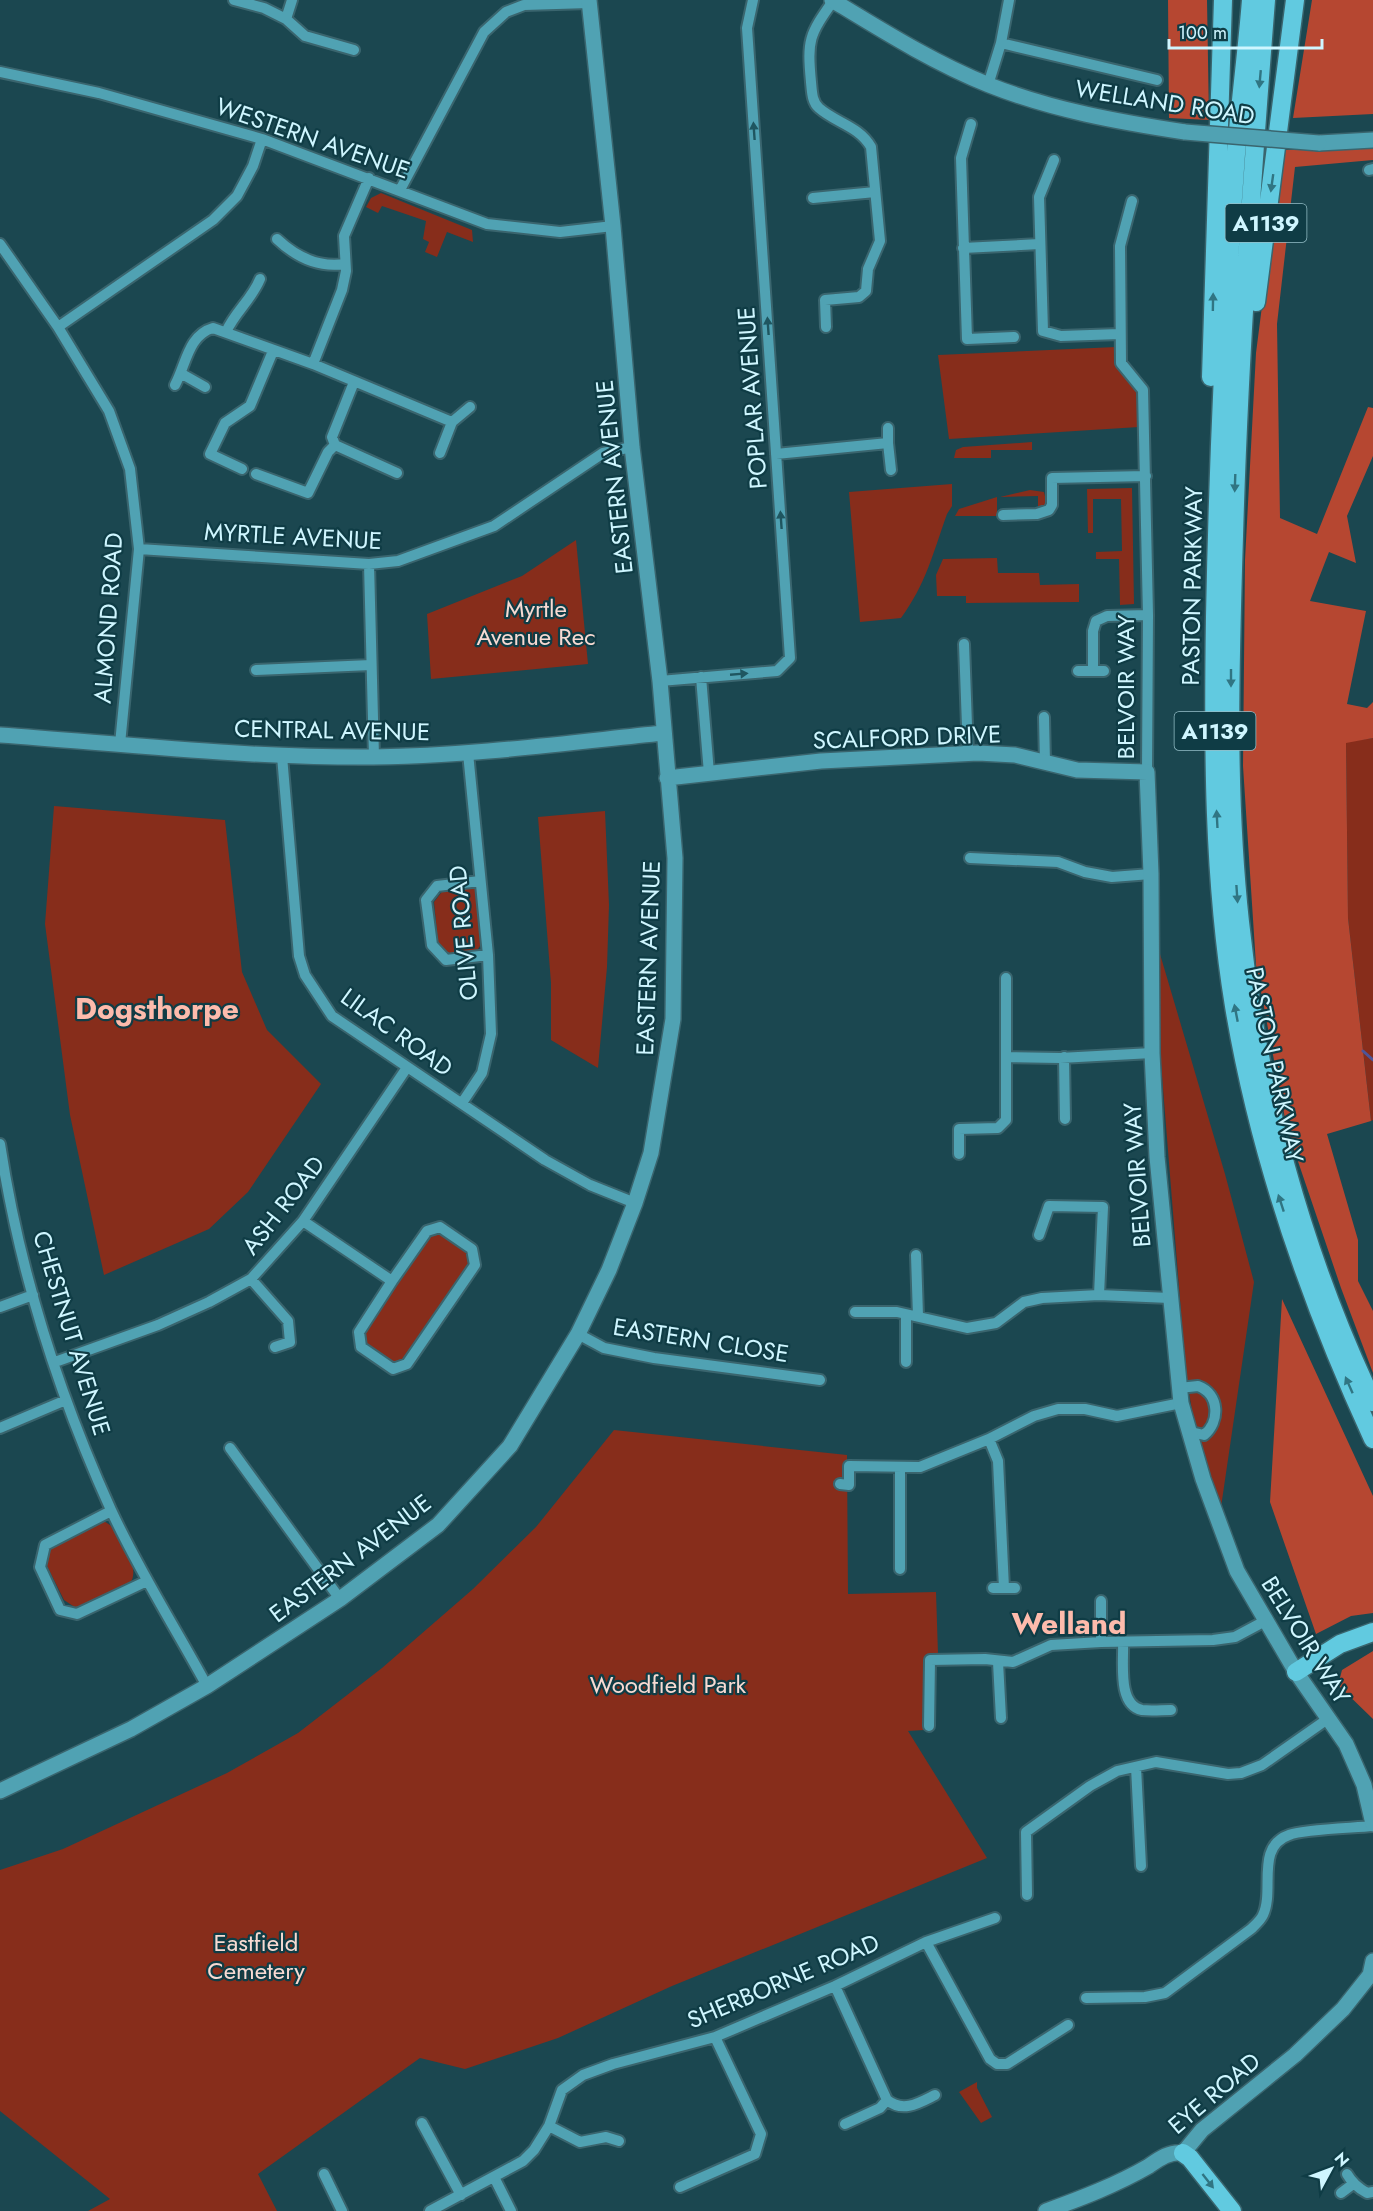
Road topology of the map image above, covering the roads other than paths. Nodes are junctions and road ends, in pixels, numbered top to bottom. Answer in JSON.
{"nodes":[{"id":1,"x":234,"y":0,"type":"edge"},
{"id":2,"x":292,"y":0,"type":"edge"},
{"id":3,"x":753,"y":0,"type":"edge"},
{"id":4,"x":833,"y":0,"type":"edge"},
{"id":5,"x":1009,"y":0,"type":"edge"},
{"id":6,"x":1223,"y":0,"type":"edge"},
{"id":7,"x":1251,"y":0,"type":"edge"},
{"id":8,"x":1266,"y":0,"type":"edge"},
{"id":9,"x":1295,"y":0,"type":"edge"},
{"id":10,"x":589,"y":1,"type":"edge"},
{"id":11,"x":286,"y":19,"type":"junction"},
{"id":12,"x":1001,"y":43,"type":"junction"},
{"id":13,"x":354,"y":50,"type":"dead end"},
{"id":14,"x":0,"y":72,"type":"edge"},
{"id":15,"x":1157,"y":80,"type":"dead end"},
{"id":16,"x":988,"y":85,"type":"junction"},
{"id":17,"x":972,"y":124,"type":"dead end"},
{"id":18,"x":262,"y":139,"type":"junction"},
{"id":19,"x":1373,"y":140,"type":"edge"},
{"id":20,"x":1054,"y":160,"type":"dead end"},
{"id":21,"x":369,"y":178,"type":"junction"},
{"id":22,"x":400,"y":189,"type":"junction"},
{"id":23,"x":875,"y":192,"type":"junction"},
{"id":24,"x":813,"y":198,"type":"dead end"},
{"id":25,"x":1132,"y":201,"type":"dead end"},
{"id":26,"x":613,"y":226,"type":"junction"},
{"id":27,"x":277,"y":239,"type":"dead end"},
{"id":28,"x":0,"y":244,"type":"edge"},
{"id":29,"x":1040,"y":244,"type":"junction"},
{"id":30,"x":963,"y":248,"type":"junction"},
{"id":31,"x":345,"y":264,"type":"junction"},
{"id":32,"x":260,"y":279,"type":"dead end"},
{"id":33,"x":58,"y":327,"type":"junction"},
{"id":34,"x":826,"y":327,"type":"dead end"},
{"id":35,"x":226,"y":332,"type":"junction"},
{"id":36,"x":1120,"y":333,"type":"junction"},
{"id":37,"x":1014,"y":337,"type":"dead end"},
{"id":38,"x":273,"y":351,"type":"junction"},
{"id":39,"x":313,"y":364,"type":"junction"},
{"id":40,"x":182,"y":374,"type":"junction"},
{"id":41,"x":354,"y":382,"type":"junction"},
{"id":42,"x":175,"y":385,"type":"dead end"},
{"id":43,"x":205,"y":387,"type":"dead end"},
{"id":44,"x":470,"y":407,"type":"dead end"},
{"id":45,"x":452,"y":422,"type":"junction"},
{"id":46,"x":888,"y":428,"type":"dead end"},
{"id":47,"x":888,"y":442,"type":"junction"},
{"id":48,"x":334,"y":445,"type":"junction"},
{"id":49,"x":1228,"y":445,"type":"junction"},
{"id":50,"x":632,"y":447,"type":"junction"},
{"id":51,"x":440,"y":453,"type":"dead end"},
{"id":52,"x":776,"y":453,"type":"junction"},
{"id":53,"x":242,"y":469,"type":"dead end"},
{"id":54,"x":891,"y":470,"type":"dead end"},
{"id":55,"x":397,"y":473,"type":"dead end"},
{"id":56,"x":256,"y":474,"type":"dead end"},
{"id":57,"x":1146,"y":476,"type":"junction"},
{"id":58,"x":1002,"y":515,"type":"dead end"},
{"id":59,"x":139,"y":549,"type":"junction"},
{"id":60,"x":369,"y":564,"type":"junction"},
{"id":61,"x":1148,"y":615,"type":"junction"},
{"id":62,"x":963,"y":644,"type":"dead end"},
{"id":63,"x":371,"y":665,"type":"junction"},
{"id":64,"x":256,"y":670,"type":"dead end"},
{"id":65,"x":1078,"y":671,"type":"dead end"},
{"id":66,"x":701,"y":677,"type":"junction"},
{"id":67,"x":660,"y":681,"type":"junction"},
{"id":68,"x":1044,"y":717,"type":"dead end"},
{"id":69,"x":663,"y":733,"type":"junction"},
{"id":70,"x":0,"y":735,"type":"edge"},
{"id":71,"x":120,"y":744,"type":"junction"},
{"id":72,"x":468,"y":753,"type":"junction"},
{"id":73,"x":968,"y":753,"type":"junction"},
{"id":74,"x":282,"y":756,"type":"junction"},
{"id":75,"x":374,"y":757,"type":"junction"},
{"id":76,"x":1045,"y":763,"type":"junction"},
{"id":77,"x":1147,"y":772,"type":"junction"},
{"id":78,"x":709,"y":773,"type":"junction"},
{"id":79,"x":668,"y":778,"type":"junction"},
{"id":80,"x":970,"y":858,"type":"dead end"},
{"id":81,"x":1151,"y":874,"type":"junction"},
{"id":82,"x":480,"y":881,"type":"junction"},
{"id":83,"x":488,"y":955,"type":"junction"},
{"id":84,"x":1006,"y":978,"type":"dead end"},
{"id":85,"x":1152,"y":1053,"type":"junction"},
{"id":86,"x":1006,"y":1057,"type":"junction"},
{"id":87,"x":1064,"y":1057,"type":"junction"},
{"id":88,"x":406,"y":1069,"type":"junction"},
{"id":89,"x":462,"y":1103,"type":"junction"},
{"id":90,"x":1065,"y":1119,"type":"dead end"},
{"id":91,"x":0,"y":1144,"type":"edge"},
{"id":92,"x":959,"y":1154,"type":"dead end"},
{"id":93,"x":635,"y":1203,"type":"junction"},
{"id":94,"x":303,"y":1221,"type":"junction"},
{"id":95,"x":1039,"y":1235,"type":"dead end"},
{"id":96,"x":916,"y":1255,"type":"dead end"},
{"id":97,"x":251,"y":1280,"type":"junction"},
{"id":98,"x":392,"y":1281,"type":"junction"},
{"id":99,"x":33,"y":1295,"type":"junction"},
{"id":100,"x":1099,"y":1296,"type":"junction"},
{"id":101,"x":1170,"y":1298,"type":"junction"},
{"id":102,"x":0,"y":1307,"type":"edge"},
{"id":103,"x":855,"y":1312,"type":"dead end"},
{"id":104,"x":906,"y":1315,"type":"junction"},
{"id":105,"x":918,"y":1316,"type":"junction"},
{"id":106,"x":578,"y":1334,"type":"junction"},
{"id":107,"x":275,"y":1347,"type":"dead end"},
{"id":108,"x":55,"y":1362,"type":"junction"},
{"id":109,"x":906,"y":1362,"type":"dead end"},
{"id":110,"x":820,"y":1380,"type":"dead end"},
{"id":111,"x":1180,"y":1395,"type":"junction"},
{"id":112,"x":66,"y":1400,"type":"junction"},
{"id":113,"x":1373,"y":1402,"type":"edge"},
{"id":114,"x":0,"y":1428,"type":"edge"},
{"id":115,"x":1191,"y":1432,"type":"junction"},
{"id":116,"x":1373,"y":1438,"type":"edge"},
{"id":117,"x":989,"y":1439,"type":"junction"},
{"id":118,"x":230,"y":1448,"type":"dead end"},
{"id":119,"x":900,"y":1468,"type":"junction"},
{"id":120,"x":840,"y":1484,"type":"dead end"},
{"id":121,"x":111,"y":1511,"type":"junction"},
{"id":122,"x":900,"y":1569,"type":"dead end"},
{"id":123,"x":147,"y":1581,"type":"junction"},
{"id":124,"x":1004,"y":1588,"type":"dead end"},
{"id":125,"x":340,"y":1599,"type":"junction"},
{"id":126,"x":1101,"y":1600,"type":"dead end"},
{"id":127,"x":1265,"y":1621,"type":"junction"},
{"id":128,"x":1373,"y":1632,"type":"edge"},
{"id":129,"x":1101,"y":1642,"type":"junction"},
{"id":130,"x":1123,"y":1642,"type":"junction"},
{"id":131,"x":998,"y":1662,"type":"junction"},
{"id":132,"x":1296,"y":1672,"type":"junction"},
{"id":133,"x":207,"y":1686,"type":"junction"},
{"id":134,"x":1171,"y":1710,"type":"dead end"},
{"id":135,"x":1001,"y":1718,"type":"dead end"},
{"id":136,"x":1329,"y":1718,"type":"junction"},
{"id":137,"x":929,"y":1726,"type":"dead end"},
{"id":138,"x":1136,"y":1767,"type":"junction"},
{"id":139,"x":1368,"y":1785,"type":"edge"},
{"id":140,"x":0,"y":1791,"type":"edge"},
{"id":141,"x":1373,"y":1825,"type":"edge"},
{"id":142,"x":1141,"y":1866,"type":"dead end"},
{"id":143,"x":1027,"y":1895,"type":"dead end"},
{"id":144,"x":995,"y":1918,"type":"dead end"},
{"id":145,"x":926,"y":1942,"type":"junction"},
{"id":146,"x":1373,"y":1961,"type":"edge"},
{"id":147,"x":835,"y":1986,"type":"junction"},
{"id":148,"x":1086,"y":1998,"type":"dead end"},
{"id":149,"x":1068,"y":2025,"type":"dead end"},
{"id":150,"x":715,"y":2037,"type":"junction"},
{"id":151,"x":935,"y":2095,"type":"dead end"},
{"id":152,"x":886,"y":2100,"type":"junction"},
{"id":153,"x":422,"y":2123,"type":"dead end"},
{"id":154,"x":845,"y":2124,"type":"dead end"},
{"id":155,"x":549,"y":2126,"type":"junction"},
{"id":156,"x":619,"y":2141,"type":"dead end"},
{"id":157,"x":1183,"y":2154,"type":"junction"},
{"id":158,"x":324,"y":2174,"type":"dead end"},
{"id":159,"x":1347,"y":2174,"type":"dead end"},
{"id":160,"x":494,"y":2177,"type":"junction"},
{"id":161,"x":1353,"y":2184,"type":"junction"},
{"id":162,"x":680,"y":2187,"type":"dead end"},
{"id":163,"x":1373,"y":2192,"type":"edge"},
{"id":164,"x":1341,"y":2193,"type":"dead end"},
{"id":165,"x":461,"y":2195,"type":"junction"},
{"id":166,"x":342,"y":2211,"type":"edge"},
{"id":167,"x":430,"y":2211,"type":"edge"},
{"id":168,"x":511,"y":2211,"type":"edge"},
{"id":169,"x":1046,"y":2211,"type":"edge"},
{"id":170,"x":1232,"y":2211,"type":"edge"}],
"edges":[{"from":1,"to":11,"type":"street"},
{"from":2,"to":11,"type":"street"},
{"from":52,"to":3,"type":"street","name":"POPLAR AVENUE","one_way":true},
{"from":4,"to":16,"type":"street","name":"WELLAND ROAD"},
{"from":4,"to":23,"type":"street"},
{"from":5,"to":12,"type":"street"},
{"from":49,"to":6,"type":"highway","number":"A1139","one_way":true},
{"from":7,"to":49,"type":"highway","name":"PASTON PARKWAY","number":"A1139"},
{"from":8,"to":49,"type":"highway","name":"PASTON PARKWAY","number":"A1139","one_way":true},
{"from":9,"to":49,"type":"highway","number":"A1139","one_way":true},
{"from":10,"to":22,"type":"street"},
{"from":10,"to":26,"type":"street","name":"EASTERN AVENUE"},
{"from":11,"to":13,"type":"street"},
{"from":12,"to":15,"type":"street","name":"WELLAND ROAD"},
{"from":12,"to":16,"type":"street"},
{"from":14,"to":18,"type":"street","name":"WESTERN AVENUE"},
{"from":16,"to":19,"type":"street","name":"WELLAND ROAD","bridge":true},
{"from":17,"to":30,"type":"street"},
{"from":18,"to":21,"type":"street","name":"WESTERN AVENUE"},
{"from":18,"to":33,"type":"street"},
{"from":20,"to":29,"type":"street"},
{"from":21,"to":22,"type":"street","name":"WESTERN AVENUE"},
{"from":21,"to":31,"type":"street"},
{"from":22,"to":26,"type":"street","name":"WESTERN AVENUE"},
{"from":23,"to":24,"type":"street"},
{"from":23,"to":34,"type":"street"},
{"from":25,"to":36,"type":"street","name":"BELVOIR WAY"},
{"from":26,"to":50,"type":"street","name":"EASTERN AVENUE"},
{"from":27,"to":31,"type":"street"},
{"from":28,"to":33,"type":"street","name":"ALMOND ROAD"},
{"from":29,"to":30,"type":"street"},
{"from":29,"to":36,"type":"street"},
{"from":30,"to":37,"type":"street"},
{"from":31,"to":39,"type":"street"},
{"from":32,"to":35,"type":"street"},
{"from":33,"to":59,"type":"street","name":"ALMOND ROAD"},
{"from":35,"to":38,"type":"street"},
{"from":35,"to":40,"type":"street"},
{"from":36,"to":57,"type":"street","name":"BELVOIR WAY"},
{"from":38,"to":39,"type":"street"},
{"from":38,"to":53,"type":"street"},
{"from":39,"to":41,"type":"street"},
{"from":40,"to":42,"type":"street"},
{"from":40,"to":43,"type":"street"},
{"from":41,"to":45,"type":"street"},
{"from":41,"to":48,"type":"street"},
{"from":44,"to":45,"type":"street"},
{"from":45,"to":51,"type":"street"},
{"from":46,"to":47,"type":"street"},
{"from":47,"to":52,"type":"street"},
{"from":47,"to":54,"type":"street"},
{"from":48,"to":55,"type":"street"},
{"from":48,"to":56,"type":"street"},
{"from":49,"to":113,"type":"highway","name":"PASTON PARKWAY","number":"A1139","one_way":true},
{"from":116,"to":49,"type":"highway","name":"PASTON PARKWAY","number":"A1139","one_way":true},
{"from":50,"to":60,"type":"street","name":"MYRTLE AVENUE"},
{"from":50,"to":67,"type":"street","name":"EASTERN AVENUE"},
{"from":66,"to":52,"type":"street","name":"POPLAR AVENUE","one_way":true},
{"from":57,"to":58,"type":"street"},
{"from":57,"to":61,"type":"street","name":"BELVOIR WAY"},
{"from":59,"to":60,"type":"street","name":"MYRTLE AVENUE"},
{"from":59,"to":71,"type":"street","name":"ALMOND ROAD"},
{"from":60,"to":63,"type":"street"},
{"from":61,"to":65,"type":"street"},
{"from":61,"to":77,"type":"street","name":"BELVOIR WAY"},
{"from":62,"to":73,"type":"street"},
{"from":63,"to":64,"type":"street"},
{"from":63,"to":75,"type":"street"},
{"from":66,"to":67,"type":"street","name":"POPLAR AVENUE"},
{"from":66,"to":78,"type":"street"},
{"from":67,"to":69,"type":"street","name":"EASTERN AVENUE"},
{"from":68,"to":76,"type":"street"},
{"from":69,"to":72,"type":"street","name":"CENTRAL AVENUE"},
{"from":69,"to":79,"type":"street","name":"EASTERN AVENUE"},
{"from":70,"to":71,"type":"street","name":"CENTRAL AVENUE"},
{"from":71,"to":74,"type":"street","name":"CENTRAL AVENUE"},
{"from":72,"to":75,"type":"street","name":"CENTRAL AVENUE"},
{"from":72,"to":82,"type":"street","name":"OLIVE ROAD"},
{"from":73,"to":76,"type":"street","name":"SCALFORD DRIVE"},
{"from":73,"to":78,"type":"street","name":"SCALFORD DRIVE"},
{"from":74,"to":75,"type":"street","name":"CENTRAL AVENUE"},
{"from":74,"to":88,"type":"street","name":"LILAC ROAD"},
{"from":76,"to":77,"type":"street","name":"SCALFORD DRIVE"},
{"from":77,"to":81,"type":"street","name":"BELVOIR WAY"},
{"from":78,"to":79,"type":"street","name":"SCALFORD DRIVE"},
{"from":79,"to":93,"type":"street","name":"EASTERN AVENUE"},
{"from":80,"to":81,"type":"street"},
{"from":81,"to":85,"type":"street","name":"BELVOIR WAY"},
{"from":82,"to":83,"type":"street","name":"OLIVE ROAD"},
{"from":82,"to":83,"type":"street"},
{"from":83,"to":89,"type":"street","name":"OLIVE ROAD"},
{"from":84,"to":86,"type":"street"},
{"from":85,"to":87,"type":"street"},
{"from":85,"to":101,"type":"street","name":"BELVOIR WAY"},
{"from":86,"to":87,"type":"street"},
{"from":86,"to":92,"type":"street"},
{"from":87,"to":90,"type":"street"},
{"from":88,"to":89,"type":"street","name":"LILAC ROAD"},
{"from":88,"to":94,"type":"street","name":"ASH ROAD"},
{"from":89,"to":93,"type":"street","name":"LILAC ROAD"},
{"from":91,"to":99,"type":"street","name":"CHESTNUT AVENUE"},
{"from":93,"to":106,"type":"street","name":"EASTERN AVENUE"},
{"from":94,"to":97,"type":"street","name":"ASH ROAD"},
{"from":94,"to":98,"type":"street"},
{"from":95,"to":100,"type":"street"},
{"from":96,"to":105,"type":"street"},
{"from":97,"to":107,"type":"street"},
{"from":97,"to":108,"type":"street","name":"ASH ROAD"},
{"from":98,"to":98,"type":"street"},
{"from":99,"to":102,"type":"street"},
{"from":99,"to":108,"type":"street","name":"CHESTNUT AVENUE"},
{"from":100,"to":101,"type":"street"},
{"from":100,"to":105,"type":"street"},
{"from":101,"to":111,"type":"street","name":"BELVOIR WAY"},
{"from":103,"to":104,"type":"street"},
{"from":104,"to":105,"type":"street"},
{"from":104,"to":109,"type":"street"},
{"from":106,"to":110,"type":"street","name":"EASTERN CLOSE"},
{"from":106,"to":125,"type":"street","name":"EASTERN AVENUE"},
{"from":108,"to":112,"type":"street","name":"CHESTNUT AVENUE"},
{"from":111,"to":115,"type":"street","name":"BELVOIR WAY"},
{"from":111,"to":115,"type":"street"},
{"from":111,"to":117,"type":"street"},
{"from":112,"to":114,"type":"street"},
{"from":112,"to":121,"type":"street","name":"CHESTNUT AVENUE"},
{"from":115,"to":127,"type":"street","name":"BELVOIR WAY"},
{"from":117,"to":119,"type":"street"},
{"from":117,"to":124,"type":"street"},
{"from":118,"to":125,"type":"street"},
{"from":119,"to":120,"type":"street"},
{"from":119,"to":122,"type":"street"},
{"from":121,"to":123,"type":"street","name":"CHESTNUT AVENUE"},
{"from":121,"to":123,"type":"street"},
{"from":123,"to":133,"type":"street","name":"CHESTNUT AVENUE"},
{"from":125,"to":133,"type":"street","name":"EASTERN AVENUE"},
{"from":126,"to":129,"type":"street"},
{"from":127,"to":130,"type":"street"},
{"from":127,"to":132,"type":"street","name":"BELVOIR WAY"},
{"from":128,"to":132,"type":"highway"},
{"from":129,"to":130,"type":"street"},
{"from":129,"to":131,"type":"street"},
{"from":130,"to":134,"type":"street"},
{"from":131,"to":135,"type":"street"},
{"from":131,"to":137,"type":"street"},
{"from":132,"to":136,"type":"street","name":"BELVOIR WAY"},
{"from":133,"to":140,"type":"street","name":"EASTERN AVENUE"},
{"from":136,"to":138,"type":"street"},
{"from":136,"to":139,"type":"street","name":"BELVOIR WAY"},
{"from":138,"to":142,"type":"street"},
{"from":138,"to":143,"type":"street"},
{"from":139,"to":141,"type":"street","name":"BELVOIR WAY"},
{"from":141,"to":148,"type":"street"},
{"from":144,"to":145,"type":"street","name":"SHERBORNE ROAD"},
{"from":145,"to":147,"type":"street","name":"SHERBORNE ROAD"},
{"from":145,"to":149,"type":"street"},
{"from":146,"to":157,"type":"street","name":"EYE ROAD"},
{"from":147,"to":150,"type":"street","name":"SHERBORNE ROAD"},
{"from":147,"to":152,"type":"street"},
{"from":150,"to":155,"type":"street","name":"SHERBORNE ROAD"},
{"from":150,"to":162,"type":"street"},
{"from":151,"to":152,"type":"street"},
{"from":152,"to":154,"type":"street"},
{"from":153,"to":165,"type":"street"},
{"from":155,"to":156,"type":"street"},
{"from":155,"to":160,"type":"street","name":"SHERBORNE ROAD"},
{"from":157,"to":169,"type":"street","name":"EYE ROAD"},
{"from":157,"to":170,"type":"highway","one_way":true},
{"from":158,"to":166,"type":"street"},
{"from":159,"to":161,"type":"street"},
{"from":160,"to":165,"type":"street","name":"SHERBORNE ROAD"},
{"from":160,"to":168,"type":"street"},
{"from":161,"to":163,"type":"street"},
{"from":161,"to":164,"type":"street"},
{"from":165,"to":167,"type":"street","name":"SHERBORNE ROAD"}]}
